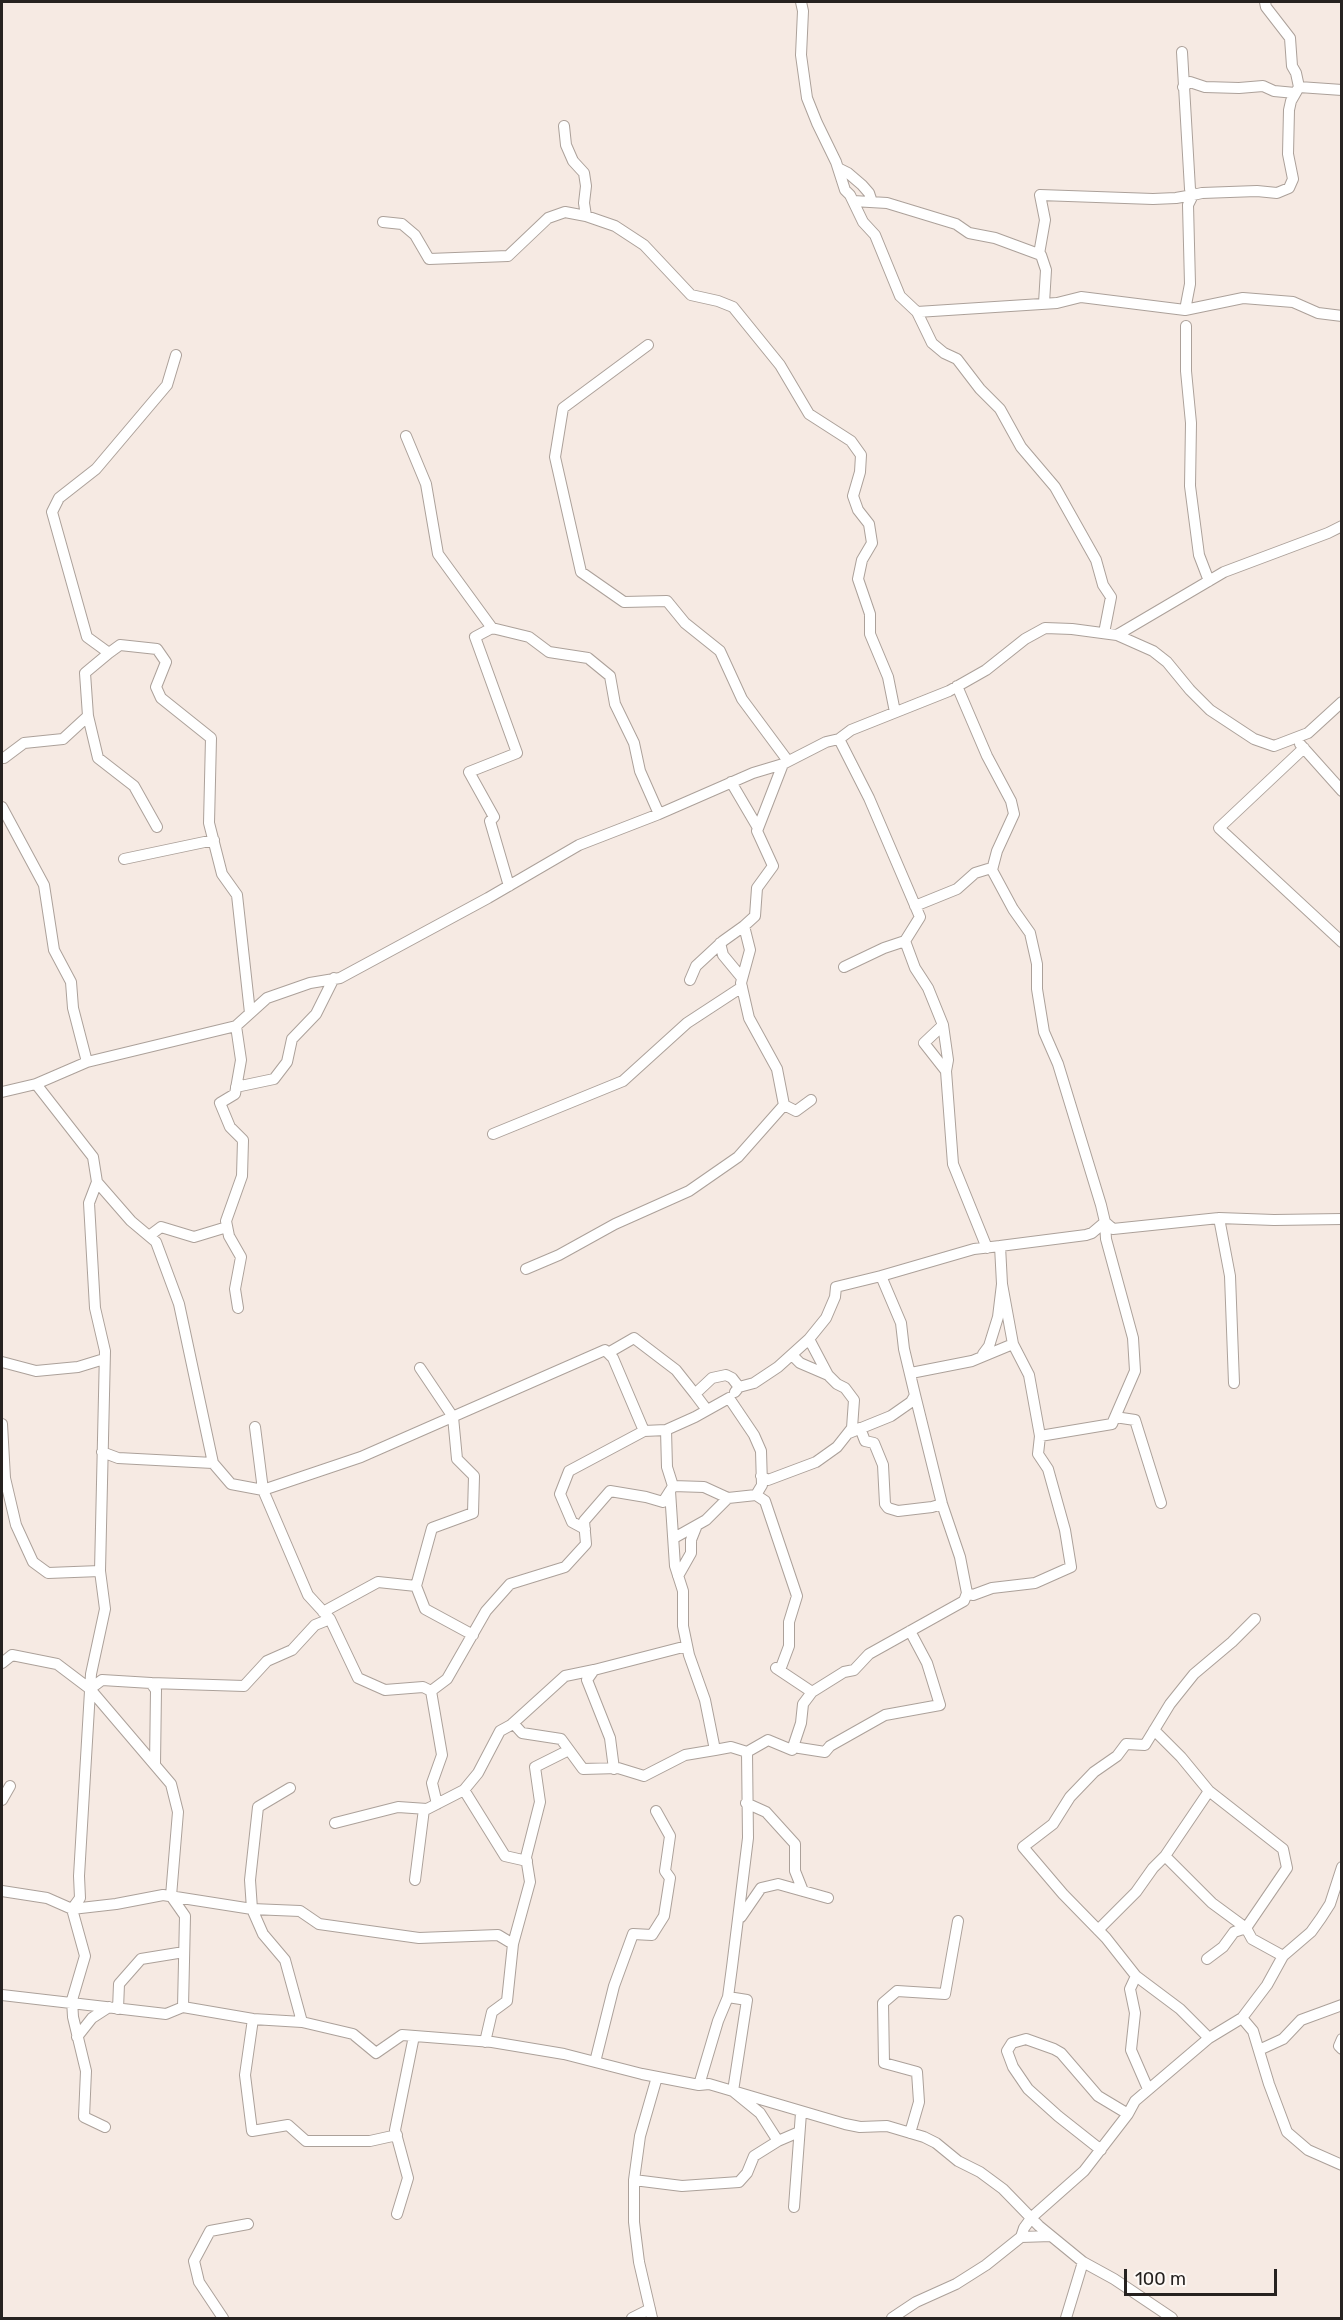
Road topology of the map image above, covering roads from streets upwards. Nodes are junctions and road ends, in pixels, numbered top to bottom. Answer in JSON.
{"nodes":[{"id":1,"x":801,"y":2,"type":"edge"},
{"id":2,"x":1265,"y":2,"type":"edge"},
{"id":3,"x":1182,"y":52,"type":"dead end"},
{"id":4,"x":1183,"y":87,"type":"junction"},
{"id":5,"x":1297,"y":90,"type":"junction"},
{"id":6,"x":1341,"y":90,"type":"edge"},
{"id":7,"x":564,"y":126,"type":"dead end"},
{"id":8,"x":838,"y":168,"type":"junction"},
{"id":9,"x":1193,"y":195,"type":"junction"},
{"id":10,"x":853,"y":201,"type":"junction"},
{"id":11,"x":872,"y":202,"type":"junction"},
{"id":12,"x":586,"y":216,"type":"junction"},
{"id":13,"x":383,"y":222,"type":"dead end"},
{"id":14,"x":1039,"y":254,"type":"junction"},
{"id":15,"x":1044,"y":303,"type":"junction"},
{"id":16,"x":1185,"y":310,"type":"junction"},
{"id":17,"x":917,"y":312,"type":"junction"},
{"id":18,"x":1341,"y":316,"type":"edge"},
{"id":19,"x":1186,"y":326,"type":"dead end"},
{"id":20,"x":648,"y":345,"type":"dead end"},
{"id":21,"x":176,"y":356,"type":"dead end"},
{"id":22,"x":406,"y":436,"type":"dead end"},
{"id":23,"x":1341,"y":526,"type":"edge"},
{"id":24,"x":1209,"y":582,"type":"junction"},
{"id":25,"x":492,"y":628,"type":"junction"},
{"id":26,"x":1104,"y":633,"type":"junction"},
{"id":27,"x":1117,"y":635,"type":"junction"},
{"id":28,"x":109,"y":653,"type":"junction"},
{"id":29,"x":957,"y":686,"type":"junction"},
{"id":30,"x":1341,"y":702,"type":"edge"},
{"id":31,"x":895,"y":712,"type":"junction"},
{"id":32,"x":88,"y":716,"type":"junction"},
{"id":33,"x":839,"y":739,"type":"junction"},
{"id":34,"x":1295,"y":739,"type":"junction"},
{"id":35,"x":1304,"y":748,"type":"junction"},
{"id":36,"x":2,"y":758,"type":"edge"},
{"id":37,"x":785,"y":763,"type":"junction"},
{"id":38,"x":731,"y":782,"type":"junction"},
{"id":39,"x":1341,"y":791,"type":"edge"},
{"id":40,"x":2,"y":807,"type":"edge"},
{"id":41,"x":659,"y":814,"type":"junction"},
{"id":42,"x":157,"y":827,"type":"dead end"},
{"id":43,"x":758,"y":828,"type":"junction"},
{"id":44,"x":214,"y":840,"type":"junction"},
{"id":45,"x":124,"y":859,"type":"dead end"},
{"id":46,"x":993,"y":870,"type":"junction"},
{"id":47,"x":509,"y":886,"type":"junction"},
{"id":48,"x":915,"y":906,"type":"junction"},
{"id":49,"x":744,"y":926,"type":"junction"},
{"id":50,"x":905,"y":940,"type":"junction"},
{"id":51,"x":1341,"y":942,"type":"edge"},
{"id":52,"x":720,"y":943,"type":"junction"},
{"id":53,"x":844,"y":967,"type":"dead end"},
{"id":54,"x":334,"y":978,"type":"junction"},
{"id":55,"x":690,"y":980,"type":"dead end"},
{"id":56,"x":742,"y":982,"type":"junction"},
{"id":57,"x":250,"y":1013,"type":"junction"},
{"id":58,"x":943,"y":1025,"type":"junction"},
{"id":59,"x":236,"y":1026,"type":"junction"},
{"id":60,"x":87,"y":1062,"type":"junction"},
{"id":61,"x":946,"y":1071,"type":"junction"},
{"id":62,"x":36,"y":1084,"type":"junction"},
{"id":63,"x":236,"y":1087,"type":"junction"},
{"id":64,"x":2,"y":1092,"type":"edge"},
{"id":65,"x":811,"y":1100,"type":"dead end"},
{"id":66,"x":784,"y":1105,"type":"junction"},
{"id":67,"x":493,"y":1134,"type":"dead end"},
{"id":68,"x":97,"y":1182,"type":"junction"},
{"id":69,"x":1219,"y":1218,"type":"junction"},
{"id":70,"x":1341,"y":1219,"type":"edge"},
{"id":71,"x":1105,"y":1222,"type":"junction"},
{"id":72,"x":227,"y":1227,"type":"junction"},
{"id":73,"x":149,"y":1236,"type":"junction"},
{"id":74,"x":1000,"y":1246,"type":"junction"},
{"id":75,"x":987,"y":1248,"type":"junction"},
{"id":76,"x":526,"y":1269,"type":"dead end"},
{"id":77,"x":881,"y":1276,"type":"junction"},
{"id":78,"x":1002,"y":1284,"type":"junction"},
{"id":79,"x":238,"y":1308,"type":"dead end"},
{"id":80,"x":808,"y":1339,"type":"junction"},
{"id":81,"x":1013,"y":1344,"type":"junction"},
{"id":82,"x":608,"y":1353,"type":"junction"},
{"id":83,"x":792,"y":1355,"type":"junction"},
{"id":84,"x":981,"y":1356,"type":"junction"},
{"id":85,"x":105,"y":1359,"type":"junction"},
{"id":86,"x":2,"y":1362,"type":"edge"},
{"id":87,"x":420,"y":1368,"type":"dead end"},
{"id":88,"x":911,"y":1373,"type":"junction"},
{"id":89,"x":828,"y":1375,"type":"junction"},
{"id":90,"x":1234,"y":1383,"type":"dead end"},
{"id":91,"x":739,"y":1387,"type":"junction"},
{"id":92,"x":695,"y":1394,"type":"junction"},
{"id":93,"x":915,"y":1395,"type":"junction"},
{"id":94,"x":729,"y":1398,"type":"junction"},
{"id":95,"x":707,"y":1410,"type":"junction"},
{"id":96,"x":453,"y":1417,"type":"junction"},
{"id":97,"x":1115,"y":1417,"type":"junction"},
{"id":98,"x":2,"y":1424,"type":"edge"},
{"id":99,"x":255,"y":1428,"type":"dead end"},
{"id":100,"x":666,"y":1430,"type":"junction"},
{"id":101,"x":854,"y":1430,"type":"junction"},
{"id":102,"x":644,"y":1431,"type":"junction"},
{"id":103,"x":1040,"y":1436,"type":"junction"},
{"id":104,"x":102,"y":1452,"type":"junction"},
{"id":105,"x":213,"y":1463,"type":"junction"},
{"id":106,"x":761,"y":1476,"type":"junction"},
{"id":107,"x":671,"y":1489,"type":"junction"},
{"id":108,"x":263,"y":1490,"type":"junction"},
{"id":109,"x":756,"y":1494,"type":"junction"},
{"id":110,"x":728,"y":1498,"type":"junction"},
{"id":111,"x":1161,"y":1503,"type":"dead end"},
{"id":112,"x":942,"y":1504,"type":"junction"},
{"id":113,"x":697,"y":1525,"type":"junction"},
{"id":114,"x":585,"y":1529,"type":"junction"},
{"id":115,"x":674,"y":1538,"type":"junction"},
{"id":116,"x":100,"y":1571,"type":"junction"},
{"id":117,"x":678,"y":1576,"type":"junction"},
{"id":118,"x":416,"y":1586,"type":"junction"},
{"id":119,"x":967,"y":1593,"type":"junction"},
{"id":120,"x":327,"y":1616,"type":"junction"},
{"id":121,"x":1255,"y":1619,"type":"dead end"},
{"id":122,"x":910,"y":1631,"type":"junction"},
{"id":123,"x":473,"y":1635,"type":"junction"},
{"id":124,"x":687,"y":1646,"type":"junction"},
{"id":125,"x":2,"y":1663,"type":"edge"},
{"id":126,"x":594,"y":1670,"type":"junction"},
{"id":127,"x":151,"y":1683,"type":"junction"},
{"id":128,"x":90,"y":1689,"type":"junction"},
{"id":129,"x":431,"y":1692,"type":"junction"},
{"id":130,"x":812,"y":1692,"type":"junction"},
{"id":131,"x":513,"y":1723,"type":"junction"},
{"id":132,"x":1154,"y":1730,"type":"junction"},
{"id":133,"x":793,"y":1747,"type":"junction"},
{"id":134,"x":569,"y":1750,"type":"junction"},
{"id":135,"x":715,"y":1750,"type":"junction"},
{"id":136,"x":747,"y":1752,"type":"junction"},
{"id":137,"x":155,"y":1765,"type":"junction"},
{"id":138,"x":614,"y":1769,"type":"junction"},
{"id":139,"x":10,"y":1786,"type":"dead end"},
{"id":140,"x":290,"y":1788,"type":"dead end"},
{"id":141,"x":464,"y":1790,"type":"junction"},
{"id":142,"x":1209,"y":1791,"type":"junction"},
{"id":143,"x":2,"y":1800,"type":"edge"},
{"id":144,"x":746,"y":1803,"type":"junction"},
{"id":145,"x":437,"y":1804,"type":"junction"},
{"id":146,"x":424,"y":1809,"type":"junction"},
{"id":147,"x":656,"y":1811,"type":"dead end"},
{"id":148,"x":335,"y":1823,"type":"dead end"},
{"id":149,"x":1165,"y":1856,"type":"junction"},
{"id":150,"x":527,"y":1861,"type":"junction"},
{"id":151,"x":1341,"y":1867,"type":"edge"},
{"id":152,"x":415,"y":1880,"type":"dead end"},
{"id":153,"x":2,"y":1891,"type":"edge"},
{"id":154,"x":803,"y":1892,"type":"junction"},
{"id":155,"x":171,"y":1896,"type":"junction"},
{"id":156,"x":828,"y":1898,"type":"dead end"},
{"id":157,"x":72,"y":1909,"type":"junction"},
{"id":158,"x":252,"y":1909,"type":"junction"},
{"id":159,"x":738,"y":1919,"type":"junction"},
{"id":160,"x":958,"y":1922,"type":"dead end"},
{"id":161,"x":1246,"y":1928,"type":"junction"},
{"id":162,"x":1098,"y":1930,"type":"junction"},
{"id":163,"x":513,"y":1944,"type":"junction"},
{"id":164,"x":184,"y":1952,"type":"junction"},
{"id":165,"x":1283,"y":1956,"type":"junction"},
{"id":166,"x":1207,"y":1959,"type":"dead end"},
{"id":167,"x":1136,"y":1976,"type":"junction"},
{"id":168,"x":728,"y":1996,"type":"junction"},
{"id":169,"x":2,"y":1998,"type":"edge"},
{"id":170,"x":72,"y":2003,"type":"junction"},
{"id":171,"x":1341,"y":2005,"type":"edge"},
{"id":172,"x":183,"y":2007,"type":"junction"},
{"id":173,"x":113,"y":2008,"type":"junction"},
{"id":174,"x":1242,"y":2018,"type":"junction"},
{"id":175,"x":253,"y":2019,"type":"junction"},
{"id":176,"x":302,"y":2022,"type":"junction"},
{"id":177,"x":414,"y":2036,"type":"junction"},
{"id":178,"x":77,"y":2037,"type":"junction"},
{"id":179,"x":1209,"y":2038,"type":"junction"},
{"id":180,"x":1341,"y":2039,"type":"edge"},
{"id":181,"x":485,"y":2042,"type":"junction"},
{"id":182,"x":1341,"y":2049,"type":"edge"},
{"id":183,"x":1258,"y":2050,"type":"junction"},
{"id":184,"x":595,"y":2062,"type":"junction"},
{"id":185,"x":657,"y":2077,"type":"junction"},
{"id":186,"x":699,"y":2085,"type":"junction"},
{"id":187,"x":1148,"y":2089,"type":"junction"},
{"id":188,"x":734,"y":2091,"type":"junction"},
{"id":189,"x":801,"y":2113,"type":"junction"},
{"id":190,"x":1128,"y":2114,"type":"junction"},
{"id":191,"x":105,"y":2127,"type":"dead end"},
{"id":192,"x":799,"y":2132,"type":"junction"},
{"id":193,"x":910,"y":2133,"type":"junction"},
{"id":194,"x":397,"y":2135,"type":"junction"},
{"id":195,"x":778,"y":2141,"type":"junction"},
{"id":196,"x":1101,"y":2150,"type":"junction"},
{"id":197,"x":1341,"y":2165,"type":"edge"},
{"id":198,"x":634,"y":2180,"type":"junction"},
{"id":199,"x":794,"y":2207,"type":"dead end"},
{"id":200,"x":397,"y":2214,"type":"dead end"},
{"id":201,"x":1032,"y":2217,"type":"junction"},
{"id":202,"x":248,"y":2224,"type":"dead end"},
{"id":203,"x":1051,"y":2236,"type":"junction"},
{"id":204,"x":1021,"y":2237,"type":"junction"},
{"id":205,"x":1083,"y":2262,"type":"junction"},
{"id":206,"x":651,"y":2314,"type":"edge"},
{"id":207,"x":223,"y":2319,"type":"edge"},
{"id":208,"x":632,"y":2319,"type":"edge"},
{"id":209,"x":892,"y":2319,"type":"edge"},
{"id":210,"x":1066,"y":2319,"type":"edge"},
{"id":211,"x":1172,"y":2319,"type":"edge"}],
"edges":[{"from":1,"to":8,"type":"street"},
{"from":2,"to":5,"type":"street"},
{"from":3,"to":4,"type":"street"},
{"from":4,"to":5,"type":"street"},
{"from":4,"to":9,"type":"street"},
{"from":5,"to":6,"type":"street"},
{"from":5,"to":9,"type":"street"},
{"from":7,"to":12,"type":"street"},
{"from":8,"to":10,"type":"street"},
{"from":8,"to":11,"type":"street"},
{"from":9,"to":14,"type":"street"},
{"from":9,"to":16,"type":"street"},
{"from":10,"to":11,"type":"street"},
{"from":10,"to":17,"type":"street"},
{"from":11,"to":14,"type":"street"},
{"from":12,"to":13,"type":"street"},
{"from":12,"to":31,"type":"street"},
{"from":14,"to":15,"type":"street"},
{"from":15,"to":16,"type":"street"},
{"from":15,"to":17,"type":"street"},
{"from":16,"to":18,"type":"street"},
{"from":17,"to":26,"type":"street"},
{"from":19,"to":24,"type":"street"},
{"from":20,"to":37,"type":"street"},
{"from":21,"to":28,"type":"street"},
{"from":22,"to":25,"type":"street"},
{"from":23,"to":24,"type":"street"},
{"from":24,"to":27,"type":"street"},
{"from":25,"to":41,"type":"street"},
{"from":25,"to":47,"type":"street"},
{"from":26,"to":27,"type":"street"},
{"from":26,"to":29,"type":"street"},
{"from":27,"to":34,"type":"street"},
{"from":28,"to":32,"type":"street"},
{"from":28,"to":44,"type":"street"},
{"from":29,"to":31,"type":"street"},
{"from":29,"to":46,"type":"street"},
{"from":30,"to":34,"type":"street"},
{"from":31,"to":33,"type":"street"},
{"from":32,"to":36,"type":"street"},
{"from":32,"to":42,"type":"street"},
{"from":33,"to":37,"type":"street"},
{"from":33,"to":48,"type":"street"},
{"from":34,"to":35,"type":"street"},
{"from":35,"to":39,"type":"street"},
{"from":35,"to":51,"type":"street"},
{"from":37,"to":38,"type":"street"},
{"from":37,"to":43,"type":"street"},
{"from":38,"to":41,"type":"street"},
{"from":38,"to":43,"type":"street"},
{"from":40,"to":60,"type":"street"},
{"from":41,"to":47,"type":"street"},
{"from":43,"to":49,"type":"street"},
{"from":44,"to":45,"type":"street"},
{"from":44,"to":57,"type":"street"},
{"from":46,"to":48,"type":"street"},
{"from":46,"to":71,"type":"street"},
{"from":47,"to":54,"type":"street"},
{"from":48,"to":50,"type":"street"},
{"from":49,"to":52,"type":"street"},
{"from":49,"to":56,"type":"street"},
{"from":50,"to":53,"type":"street"},
{"from":50,"to":58,"type":"street"},
{"from":52,"to":55,"type":"street"},
{"from":52,"to":56,"type":"street"},
{"from":54,"to":57,"type":"street"},
{"from":54,"to":63,"type":"street"},
{"from":56,"to":66,"type":"street"},
{"from":56,"to":67,"type":"street"},
{"from":57,"to":59,"type":"street"},
{"from":58,"to":61,"type":"street"},
{"from":58,"to":61,"type":"street"},
{"from":59,"to":60,"type":"street"},
{"from":59,"to":63,"type":"street"},
{"from":60,"to":62,"type":"street"},
{"from":61,"to":75,"type":"street"},
{"from":62,"to":64,"type":"street"},
{"from":62,"to":68,"type":"street"},
{"from":63,"to":72,"type":"street"},
{"from":65,"to":66,"type":"street"},
{"from":66,"to":76,"type":"street"},
{"from":68,"to":73,"type":"street"},
{"from":68,"to":85,"type":"street"},
{"from":69,"to":70,"type":"street"},
{"from":69,"to":71,"type":"street"},
{"from":69,"to":90,"type":"street"},
{"from":71,"to":74,"type":"street"},
{"from":71,"to":97,"type":"street"},
{"from":72,"to":73,"type":"street"},
{"from":72,"to":79,"type":"street"},
{"from":73,"to":105,"type":"street"},
{"from":74,"to":75,"type":"street"},
{"from":74,"to":78,"type":"street"},
{"from":75,"to":77,"type":"street"},
{"from":77,"to":80,"type":"street"},
{"from":77,"to":88,"type":"street"},
{"from":78,"to":81,"type":"street"},
{"from":78,"to":84,"type":"street"},
{"from":80,"to":83,"type":"street"},
{"from":80,"to":89,"type":"street"},
{"from":81,"to":84,"type":"street"},
{"from":81,"to":103,"type":"street"},
{"from":82,"to":92,"type":"street"},
{"from":82,"to":96,"type":"street"},
{"from":82,"to":102,"type":"street"},
{"from":83,"to":89,"type":"street"},
{"from":83,"to":91,"type":"street"},
{"from":84,"to":88,"type":"street"},
{"from":85,"to":86,"type":"street"},
{"from":85,"to":104,"type":"street"},
{"from":87,"to":96,"type":"street"},
{"from":88,"to":93,"type":"street"},
{"from":89,"to":101,"type":"street"},
{"from":91,"to":92,"type":"street"},
{"from":91,"to":94,"type":"street"},
{"from":92,"to":95,"type":"street"},
{"from":93,"to":101,"type":"street"},
{"from":93,"to":112,"type":"street"},
{"from":94,"to":95,"type":"street"},
{"from":94,"to":106,"type":"street"},
{"from":95,"to":100,"type":"street"},
{"from":96,"to":108,"type":"street"},
{"from":96,"to":118,"type":"street"},
{"from":97,"to":103,"type":"street"},
{"from":97,"to":111,"type":"street"},
{"from":98,"to":116,"type":"street"},
{"from":99,"to":108,"type":"street"},
{"from":100,"to":102,"type":"street"},
{"from":100,"to":107,"type":"street"},
{"from":101,"to":106,"type":"street"},
{"from":101,"to":112,"type":"street"},
{"from":102,"to":114,"type":"street"},
{"from":103,"to":119,"type":"street"},
{"from":104,"to":105,"type":"street"},
{"from":104,"to":116,"type":"street"},
{"from":105,"to":108,"type":"street"},
{"from":106,"to":109,"type":"street"},
{"from":107,"to":110,"type":"street"},
{"from":107,"to":114,"type":"street"},
{"from":107,"to":115,"type":"street"},
{"from":108,"to":120,"type":"street"},
{"from":109,"to":110,"type":"street"},
{"from":109,"to":130,"type":"street"},
{"from":110,"to":113,"type":"street"},
{"from":112,"to":119,"type":"street"},
{"from":113,"to":115,"type":"street"},
{"from":113,"to":117,"type":"street"},
{"from":114,"to":123,"type":"street"},
{"from":115,"to":117,"type":"street"},
{"from":116,"to":128,"type":"street"},
{"from":117,"to":124,"type":"street"},
{"from":118,"to":120,"type":"street"},
{"from":118,"to":123,"type":"street"},
{"from":119,"to":122,"type":"street"},
{"from":120,"to":127,"type":"street"},
{"from":120,"to":129,"type":"street"},
{"from":121,"to":132,"type":"street"},
{"from":122,"to":130,"type":"street"},
{"from":122,"to":133,"type":"street"},
{"from":123,"to":129,"type":"street"},
{"from":124,"to":126,"type":"street"},
{"from":124,"to":135,"type":"street"},
{"from":125,"to":128,"type":"street"},
{"from":126,"to":131,"type":"street"},
{"from":126,"to":138,"type":"street"},
{"from":127,"to":128,"type":"street"},
{"from":127,"to":137,"type":"street"},
{"from":128,"to":137,"type":"street"},
{"from":128,"to":157,"type":"street"},
{"from":129,"to":145,"type":"street"},
{"from":130,"to":133,"type":"street"},
{"from":131,"to":134,"type":"street"},
{"from":131,"to":141,"type":"street"},
{"from":132,"to":142,"type":"street"},
{"from":132,"to":162,"type":"street"},
{"from":133,"to":136,"type":"street"},
{"from":134,"to":138,"type":"street"},
{"from":134,"to":150,"type":"street"},
{"from":135,"to":136,"type":"street"},
{"from":135,"to":138,"type":"street"},
{"from":136,"to":144,"type":"street"},
{"from":137,"to":155,"type":"street"},
{"from":139,"to":143,"type":"street"},
{"from":140,"to":158,"type":"street"},
{"from":141,"to":145,"type":"street"},
{"from":141,"to":150,"type":"street"},
{"from":142,"to":149,"type":"street"},
{"from":142,"to":161,"type":"street"},
{"from":144,"to":154,"type":"street"},
{"from":144,"to":159,"type":"street"},
{"from":145,"to":146,"type":"street"},
{"from":146,"to":148,"type":"street"},
{"from":146,"to":152,"type":"street"},
{"from":147,"to":184,"type":"street"},
{"from":149,"to":161,"type":"street"},
{"from":149,"to":162,"type":"street"},
{"from":150,"to":163,"type":"street"},
{"from":151,"to":165,"type":"street"},
{"from":153,"to":157,"type":"street"},
{"from":154,"to":156,"type":"street"},
{"from":154,"to":159,"type":"street"},
{"from":155,"to":157,"type":"street"},
{"from":155,"to":158,"type":"street"},
{"from":155,"to":164,"type":"street"},
{"from":157,"to":170,"type":"street"},
{"from":158,"to":163,"type":"street"},
{"from":158,"to":176,"type":"street"},
{"from":159,"to":168,"type":"street"},
{"from":160,"to":193,"type":"street"},
{"from":161,"to":165,"type":"street"},
{"from":161,"to":166,"type":"street"},
{"from":162,"to":167,"type":"street"},
{"from":163,"to":181,"type":"street"},
{"from":164,"to":172,"type":"street"},
{"from":164,"to":173,"type":"street"},
{"from":165,"to":174,"type":"street"},
{"from":167,"to":179,"type":"street"},
{"from":167,"to":187,"type":"street"},
{"from":168,"to":186,"type":"street"},
{"from":168,"to":188,"type":"street"},
{"from":169,"to":170,"type":"street"},
{"from":170,"to":173,"type":"street"},
{"from":170,"to":178,"type":"street"},
{"from":171,"to":183,"type":"street"},
{"from":172,"to":173,"type":"street"},
{"from":172,"to":175,"type":"street"},
{"from":173,"to":178,"type":"street"},
{"from":174,"to":179,"type":"street"},
{"from":174,"to":183,"type":"street"},
{"from":175,"to":176,"type":"street"},
{"from":175,"to":194,"type":"street"},
{"from":176,"to":177,"type":"street"},
{"from":177,"to":181,"type":"street"},
{"from":177,"to":194,"type":"street"},
{"from":178,"to":191,"type":"street"},
{"from":179,"to":187,"type":"street"},
{"from":180,"to":182,"type":"street"},
{"from":181,"to":184,"type":"street"},
{"from":183,"to":197,"type":"street"},
{"from":184,"to":185,"type":"street"},
{"from":185,"to":186,"type":"street"},
{"from":185,"to":198,"type":"street"},
{"from":186,"to":188,"type":"street"},
{"from":187,"to":190,"type":"street"},
{"from":188,"to":189,"type":"street"},
{"from":188,"to":195,"type":"street"},
{"from":189,"to":192,"type":"street"},
{"from":189,"to":193,"type":"street"},
{"from":190,"to":196,"type":"street"},
{"from":190,"to":196,"type":"street"},
{"from":192,"to":195,"type":"street"},
{"from":192,"to":199,"type":"street"},
{"from":193,"to":201,"type":"street"},
{"from":194,"to":200,"type":"street"},
{"from":195,"to":198,"type":"street"},
{"from":196,"to":201,"type":"street"},
{"from":198,"to":206,"type":"street"},
{"from":201,"to":203,"type":"street"},
{"from":201,"to":204,"type":"street"},
{"from":202,"to":207,"type":"street"},
{"from":203,"to":204,"type":"street"},
{"from":203,"to":205,"type":"street"},
{"from":204,"to":209,"type":"street"},
{"from":205,"to":210,"type":"street"},
{"from":205,"to":211,"type":"street"},
{"from":206,"to":208,"type":"street"}]}
